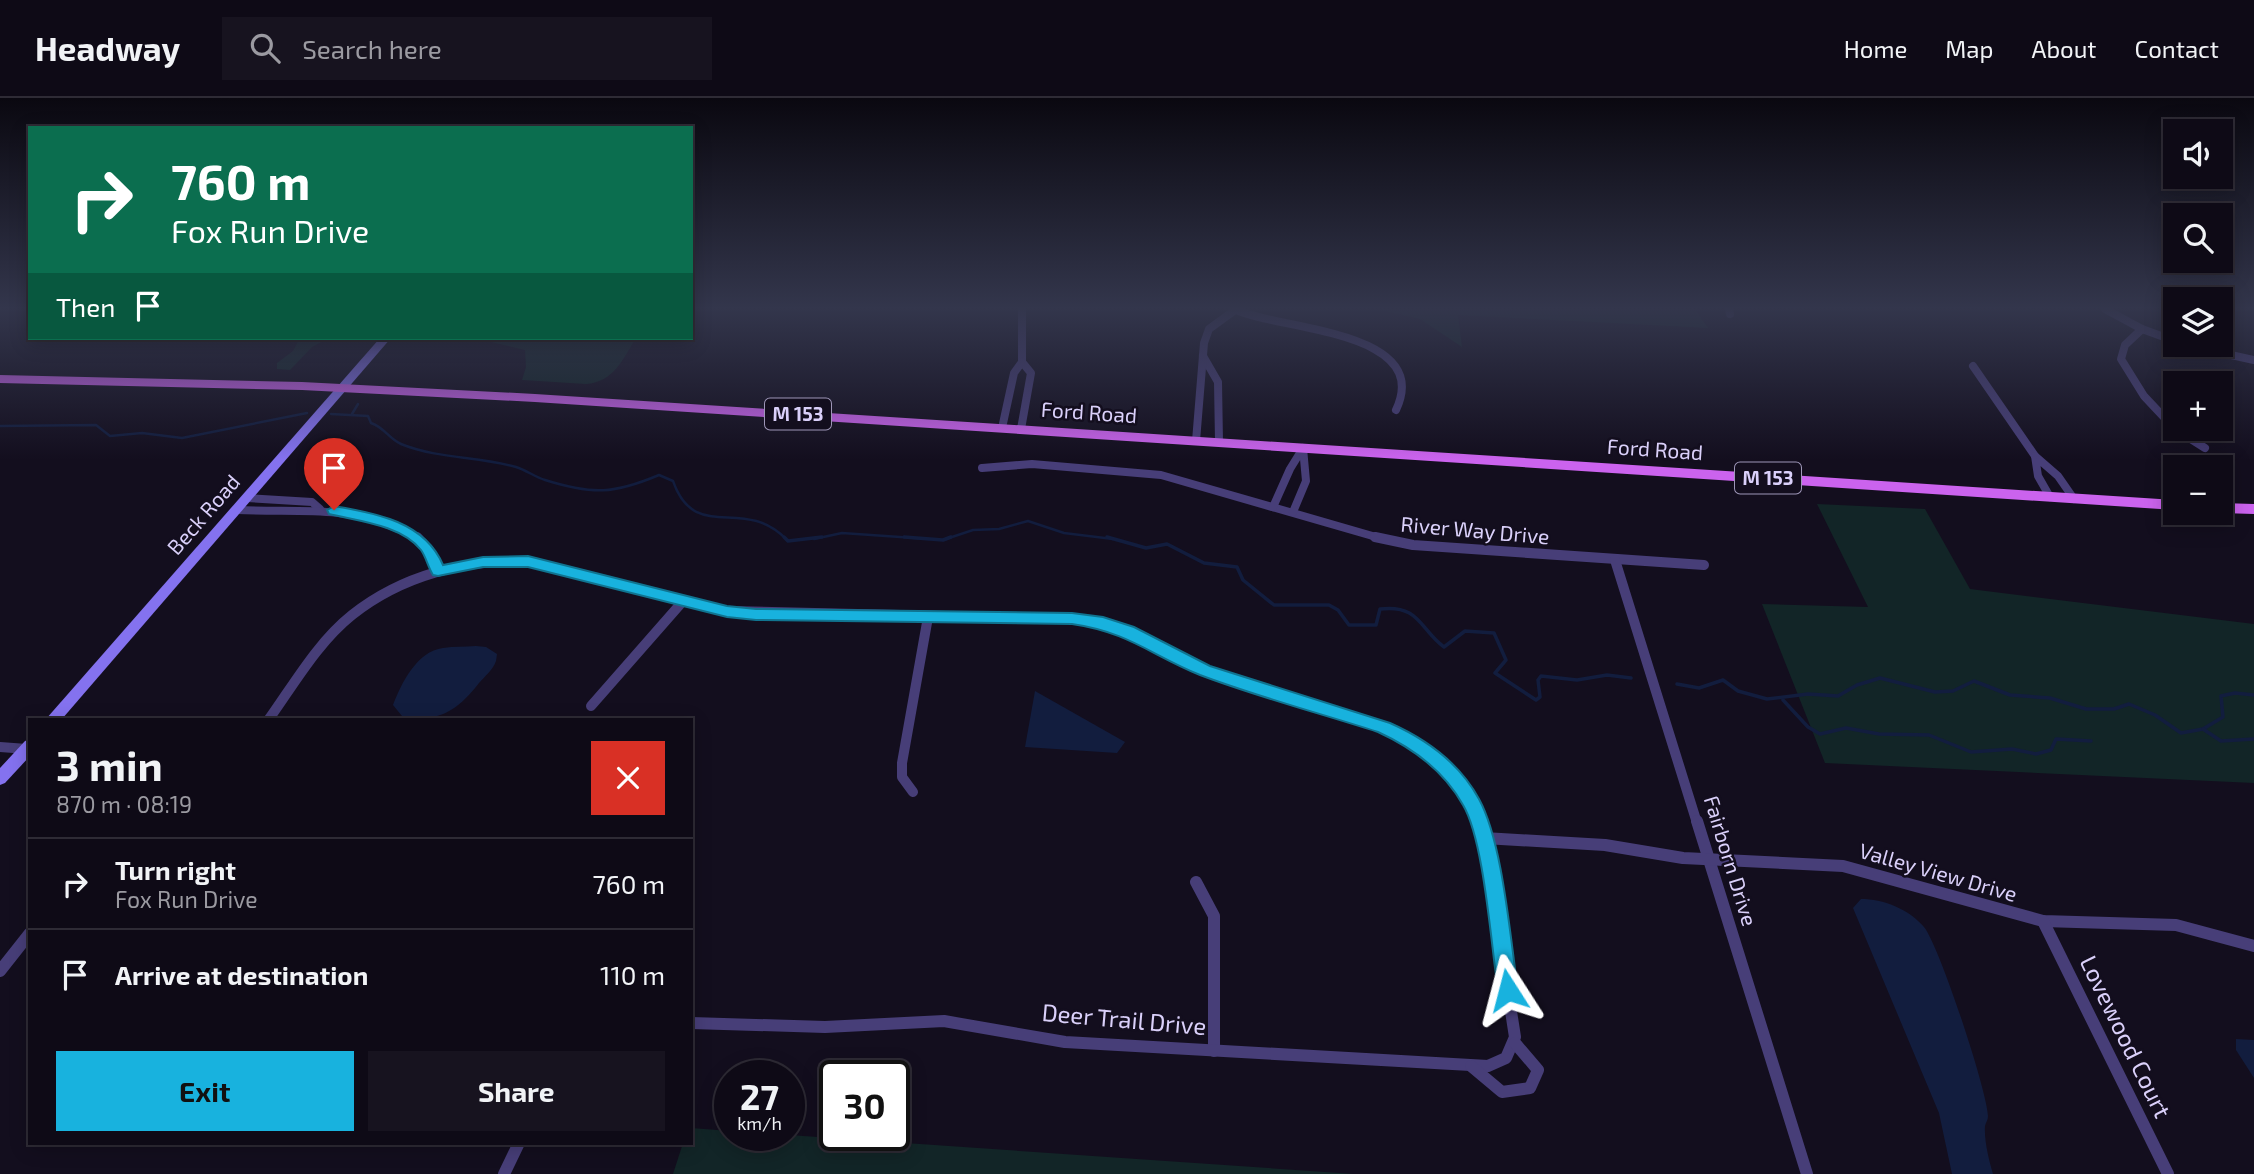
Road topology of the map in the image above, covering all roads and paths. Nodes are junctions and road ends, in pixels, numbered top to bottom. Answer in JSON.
{"nodes":[{"id":1,"x":367,"y":359,"type":"edge"},
{"id":2,"x":1203,"y":359,"type":"edge"},
{"id":3,"x":1204,"y":359,"type":"edge"},
{"id":4,"x":1386,"y":359,"type":"edge"},
{"id":5,"x":2122,"y":359,"type":"edge"},
{"id":6,"x":1022,"y":362,"type":"joint"},
{"id":7,"x":1973,"y":366,"type":"dead end"},
{"id":8,"x":0,"y":379,"type":"edge"},
{"id":9,"x":342,"y":388,"type":"junction"},
{"id":10,"x":1201,"y":390,"type":"junction"},
{"id":11,"x":1219,"y":391,"type":"junction"},
{"id":12,"x":1396,"y":410,"type":"dead end"},
{"id":13,"x":2163,"y":415,"type":"edge"},
{"id":14,"x":1002,"y":428,"type":"junction"},
{"id":15,"x":1021,"y":429,"type":"junction"},
{"id":16,"x":1196,"y":441,"type":"junction"},
{"id":17,"x":2194,"y":441,"type":"edge"},
{"id":18,"x":1219,"y":442,"type":"junction"},
{"id":19,"x":1303,"y":448,"type":"junction"},
{"id":20,"x":2205,"y":448,"type":"dead end"},
{"id":21,"x":2035,"y":456,"type":"junction"},
{"id":22,"x":982,"y":468,"type":"dead end"},
{"id":23,"x":2050,"y":497,"type":"junction"},
{"id":24,"x":247,"y":498,"type":"junction"},
{"id":25,"x":2074,"y":499,"type":"junction"},
{"id":26,"x":2163,"y":504,"type":"edge"},
{"id":27,"x":1273,"y":507,"type":"junction"},
{"id":28,"x":2233,"y":508,"type":"edge"},
{"id":29,"x":320,"y":509,"type":"junction"},
{"id":30,"x":2254,"y":509,"type":"edge"},
{"id":31,"x":236,"y":510,"type":"junction"},
{"id":32,"x":1293,"y":512,"type":"junction"},
{"id":33,"x":1615,"y":560,"type":"junction"},
{"id":34,"x":1704,"y":565,"type":"dead end"},
{"id":35,"x":438,"y":571,"type":"junction"},
{"id":36,"x":684,"y":600,"type":"junction"},
{"id":37,"x":928,"y":617,"type":"junction"},
{"id":38,"x":591,"y":706,"type":"dead end"},
{"id":39,"x":54,"y":718,"type":"edge"},
{"id":40,"x":270,"y":718,"type":"edge"},
{"id":41,"x":0,"y":747,"type":"edge"},
{"id":42,"x":28,"y":747,"type":"edge"},
{"id":43,"x":0,"y":779,"type":"edge"},
{"id":44,"x":913,"y":792,"type":"dead end"},
{"id":45,"x":1484,"y":838,"type":"junction"},
{"id":46,"x":1709,"y":859,"type":"junction"},
{"id":47,"x":1196,"y":881,"type":"dead end"},
{"id":48,"x":2043,"y":921,"type":"junction"},
{"id":49,"x":28,"y":936,"type":"edge"},
{"id":50,"x":2254,"y":946,"type":"edge"},
{"id":51,"x":0,"y":971,"type":"edge"},
{"id":52,"x":693,"y":1023,"type":"edge"},
{"id":53,"x":1512,"y":1048,"type":"junction"},
{"id":54,"x":1213,"y":1051,"type":"junction"},
{"id":55,"x":1471,"y":1066,"type":"junction"},
{"id":56,"x":518,"y":1145,"type":"edge"},
{"id":57,"x":504,"y":1174,"type":"edge"},
{"id":58,"x":1807,"y":1174,"type":"edge"},
{"id":59,"x":2168,"y":1174,"type":"edge"}],
"edges":[{"from":1,"to":9,"type":"main road","name":"Beck Road"},
{"from":2,"to":10,"type":"street"},
{"from":3,"to":11,"type":"street"},
{"from":4,"to":12,"type":"street"},
{"from":5,"to":13,"type":"street"},
{"from":6,"to":14,"type":"street"},
{"from":6,"to":15,"type":"street"},
{"from":7,"to":21,"type":"street"},
{"from":8,"to":9,"type":"main road","name":"Ford Road","number":"M 153"},
{"from":9,"to":14,"type":"main road","name":"Ford Road","number":"M 153"},
{"from":9,"to":24,"type":"main road","name":"Beck Road"},
{"from":10,"to":11,"type":"street"},
{"from":10,"to":16,"type":"street"},
{"from":11,"to":18,"type":"street"},
{"from":14,"to":15,"type":"main road","name":"Ford Road","number":"M 153"},
{"from":15,"to":16,"type":"main road","name":"Ford Road","number":"M 153"},
{"from":16,"to":18,"type":"main road","name":"Ford Road","number":"M 153"},
{"from":17,"to":20,"type":"street"},
{"from":18,"to":19,"type":"main road","name":"Ford Road","number":"M 153"},
{"from":19,"to":23,"type":"main road","name":"Ford Road","number":"M 153"},
{"from":19,"to":27,"type":"street"},
{"from":19,"to":32,"type":"street"},
{"from":21,"to":23,"type":"street"},
{"from":21,"to":25,"type":"street"},
{"from":22,"to":27,"type":"street","name":"River Way Drive"},
{"from":23,"to":25,"type":"main road","name":"Ford Road","number":"M 153"},
{"from":24,"to":29,"type":"street"},
{"from":24,"to":31,"type":"main road","name":"Beck Road"},
{"from":25,"to":26,"type":"main road","name":"Ford Road","number":"M 153"},
{"from":27,"to":32,"type":"street","name":"River Way Drive"},
{"from":28,"to":30,"type":"main road"},
{"from":29,"to":31,"type":"street"},
{"from":29,"to":35,"type":"street"},
{"from":31,"to":39,"type":"main road","name":"Beck Road"},
{"from":32,"to":33,"type":"street","name":"River Way Drive"},
{"from":33,"to":34,"type":"street","name":"River Way Drive"},
{"from":33,"to":46,"type":"street","name":"Fairborn Drive"},
{"from":35,"to":36,"type":"street"},
{"from":35,"to":40,"type":"street"},
{"from":36,"to":37,"type":"street"},
{"from":36,"to":38,"type":"street"},
{"from":37,"to":44,"type":"street"},
{"from":37,"to":45,"type":"street"},
{"from":41,"to":42,"type":"street"},
{"from":42,"to":43,"type":"main road"},
{"from":45,"to":46,"type":"street","name":"Valley View Drive"},
{"from":45,"to":53,"type":"street"},
{"from":46,"to":48,"type":"street","name":"Valley View Drive"},
{"from":46,"to":58,"type":"street","name":"Fairborn Drive"},
{"from":47,"to":54,"type":"street"},
{"from":48,"to":50,"type":"street","name":"Valley View Drive"},
{"from":48,"to":59,"type":"street","name":"Lovewood Court"},
{"from":49,"to":51,"type":"street"},
{"from":52,"to":54,"type":"street","name":"Deer Trail Drive"},
{"from":53,"to":55,"type":"street","name":"Deer Trail Drive"},
{"from":53,"to":55,"type":"street"},
{"from":54,"to":55,"type":"street","name":"Deer Trail Drive"},
{"from":56,"to":57,"type":"street"}]}
